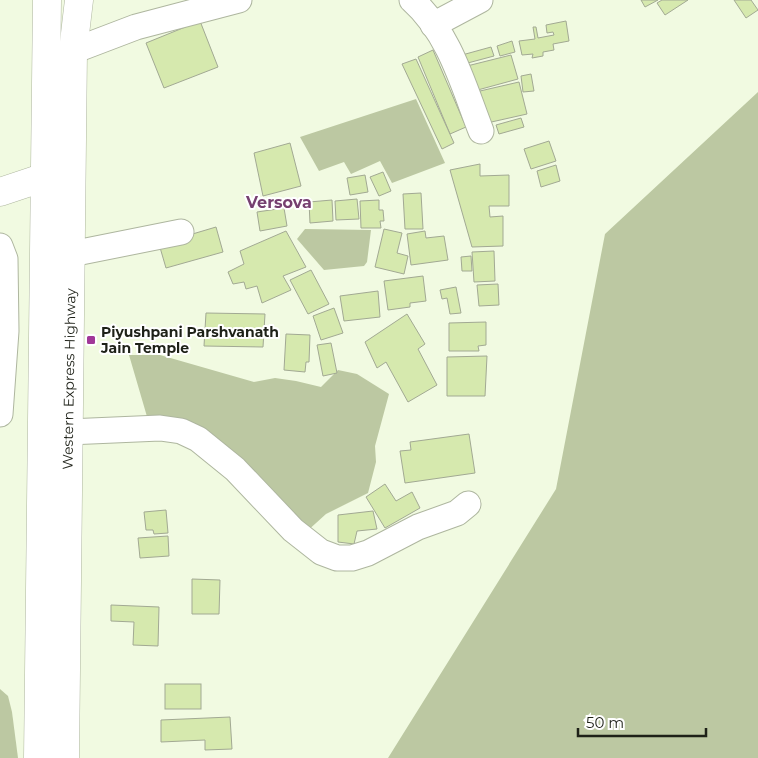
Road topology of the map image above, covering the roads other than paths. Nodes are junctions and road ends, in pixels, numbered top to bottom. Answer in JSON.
{"nodes":[{"id":1,"x":47,"y":0,"type":"edge"},
{"id":2,"x":80,"y":0,"type":"edge"},
{"id":3,"x":239,"y":0,"type":"edge"},
{"id":4,"x":412,"y":0,"type":"edge"},
{"id":5,"x":480,"y":0,"type":"edge"},
{"id":6,"x":433,"y":25,"type":"junction"},
{"id":7,"x":73,"y":51,"type":"junction"},
{"id":8,"x":481,"y":131,"type":"dead end"},
{"id":9,"x":45,"y":177,"type":"junction"},
{"id":10,"x":0,"y":192,"type":"edge"},
{"id":11,"x":181,"y":232,"type":"dead end"},
{"id":12,"x":0,"y":246,"type":"edge"},
{"id":13,"x":70,"y":254,"type":"junction"},
{"id":14,"x":0,"y":414,"type":"edge"},
{"id":15,"x":68,"y":432,"type":"junction"},
{"id":16,"x":468,"y":504,"type":"dead end"},
{"id":17,"x":38,"y":758,"type":"edge"},
{"id":18,"x":65,"y":758,"type":"edge"}],
"edges":[{"from":1,"to":9,"type":"highway","name":"Western Express Highway"},
{"from":2,"to":7,"type":"highway","name":"Western Express Highway"},
{"from":3,"to":7,"type":"street"},
{"from":4,"to":6,"type":"street"},
{"from":5,"to":6,"type":"street"},
{"from":6,"to":8,"type":"street"},
{"from":7,"to":13,"type":"highway","name":"Western Express Highway"},
{"from":9,"to":10,"type":"highway"},
{"from":9,"to":17,"type":"highway","name":"Western Express Highway"},
{"from":11,"to":13,"type":"street"},
{"from":12,"to":14,"type":"street"},
{"from":13,"to":15,"type":"highway","name":"Western Express Highway"},
{"from":15,"to":16,"type":"street"},
{"from":15,"to":18,"type":"highway","name":"Western Express Highway"}]}
